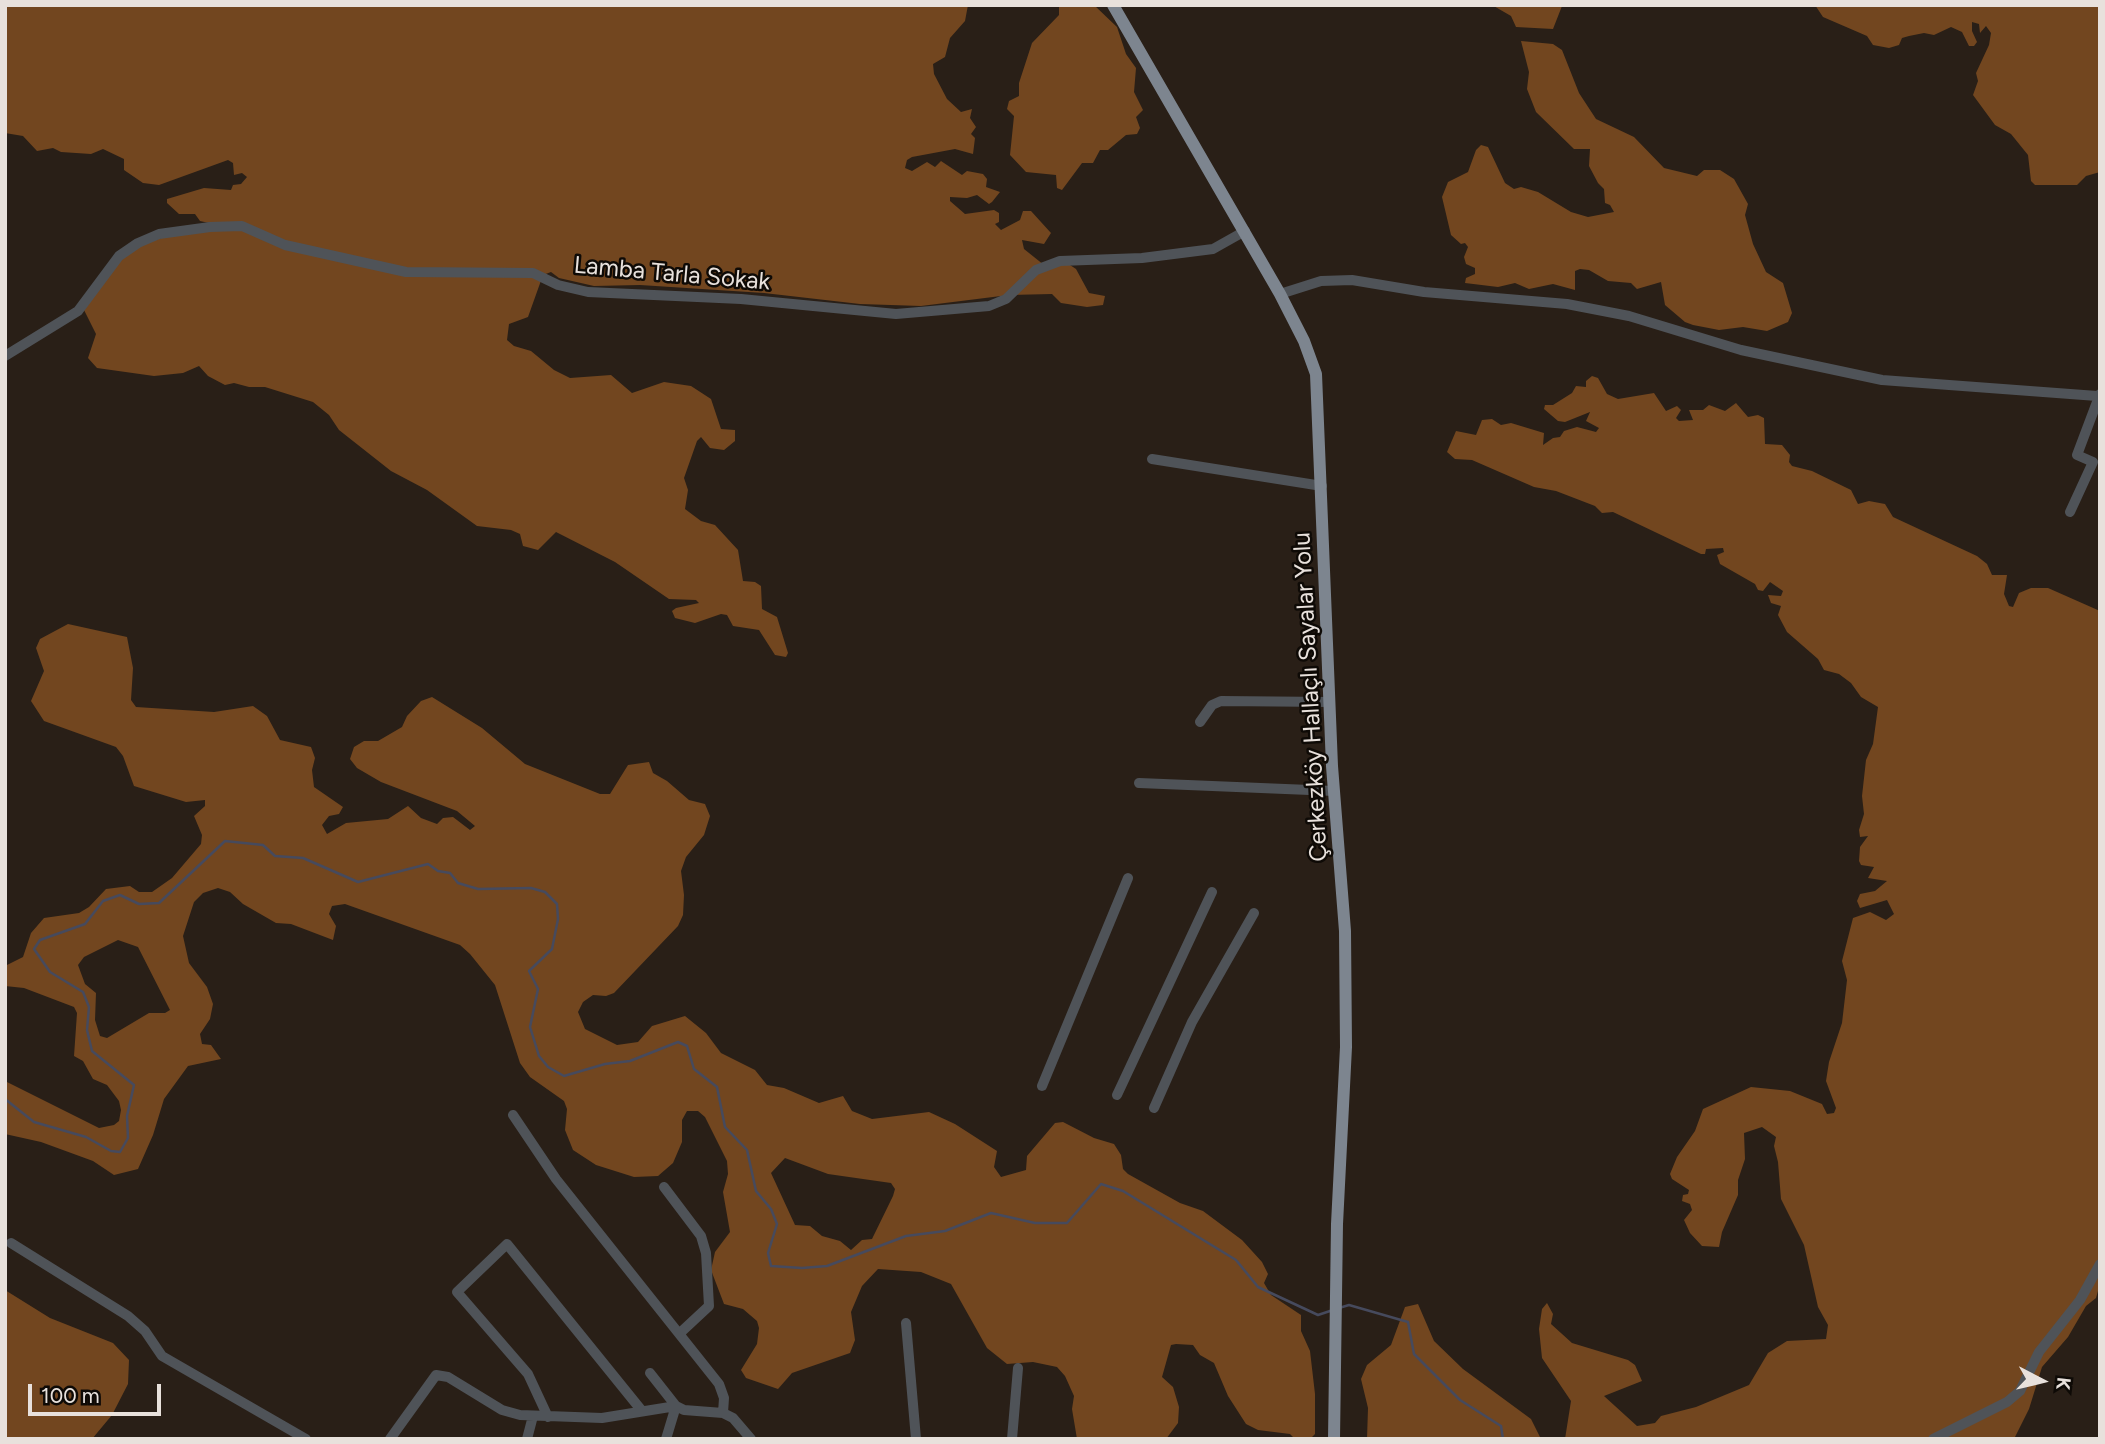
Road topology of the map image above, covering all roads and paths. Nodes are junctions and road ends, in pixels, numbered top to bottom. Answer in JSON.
{"nodes":[{"id":1,"x":1113,"y":5,"type":"edge"},
{"id":2,"x":1245,"y":232,"type":"junction"},
{"id":3,"x":1280,"y":294,"type":"junction"},
{"id":4,"x":5,"y":356,"type":"edge"},
{"id":5,"x":2098,"y":395,"type":"edge"},
{"id":6,"x":1152,"y":459,"type":"dead end"},
{"id":7,"x":2096,"y":463,"type":"edge"},
{"id":8,"x":1322,"y":486,"type":"junction"},
{"id":9,"x":2070,"y":512,"type":"dead end"},
{"id":10,"x":1329,"y":702,"type":"junction"},
{"id":11,"x":1200,"y":722,"type":"dead end"},
{"id":12,"x":1139,"y":783,"type":"dead end"},
{"id":13,"x":1334,"y":791,"type":"junction"},
{"id":14,"x":1128,"y":878,"type":"dead end"},
{"id":15,"x":1212,"y":892,"type":"dead end"},
{"id":16,"x":1254,"y":913,"type":"dead end"},
{"id":17,"x":1042,"y":1086,"type":"dead end"},
{"id":18,"x":1117,"y":1095,"type":"dead end"},
{"id":19,"x":1154,"y":1108,"type":"dead end"},
{"id":20,"x":513,"y":1115,"type":"dead end"},
{"id":21,"x":664,"y":1186,"type":"dead end"},
{"id":22,"x":11,"y":1243,"type":"dead end"},
{"id":23,"x":2100,"y":1265,"type":"edge"},
{"id":24,"x":906,"y":1323,"type":"dead end"},
{"id":25,"x":680,"y":1333,"type":"junction"},
{"id":26,"x":1018,"y":1368,"type":"dead end"},
{"id":27,"x":650,"y":1373,"type":"dead end"},
{"id":28,"x":676,"y":1406,"type":"junction"},
{"id":29,"x":642,"y":1411,"type":"junction"},
{"id":30,"x":723,"y":1413,"type":"junction"},
{"id":31,"x":533,"y":1416,"type":"junction"},
{"id":32,"x":548,"y":1417,"type":"junction"},
{"id":33,"x":306,"y":1439,"type":"edge"},
{"id":34,"x":390,"y":1439,"type":"edge"},
{"id":35,"x":527,"y":1439,"type":"edge"},
{"id":36,"x":666,"y":1439,"type":"edge"},
{"id":37,"x":751,"y":1439,"type":"edge"},
{"id":38,"x":916,"y":1439,"type":"edge"},
{"id":39,"x":1012,"y":1439,"type":"edge"},
{"id":40,"x":1334,"y":1439,"type":"edge"},
{"id":41,"x":1933,"y":1439,"type":"edge"}],
"edges":[{"from":1,"to":2,"type":"main road","name":"Çerkezköy Hallaçlı Sayalar Yolu"},
{"from":2,"to":3,"type":"main road","name":"Çerkezköy Hallaçlı Sayalar Yolu"},
{"from":2,"to":4,"type":"street","name":"Lamba Tarla Sokak"},
{"from":3,"to":5,"type":"street"},
{"from":3,"to":8,"type":"main road","name":"Çerkezköy Hallaçlı Sayalar Yolu"},
{"from":5,"to":7,"type":"street"},
{"from":6,"to":8,"type":"street"},
{"from":7,"to":9,"type":"street"},
{"from":8,"to":10,"type":"main road","name":"Çerkezköy Hallaçlı Sayalar Yolu"},
{"from":10,"to":11,"type":"street"},
{"from":10,"to":13,"type":"main road","name":"Çerkezköy Hallaçlı Sayalar Yolu"},
{"from":12,"to":13,"type":"street"},
{"from":13,"to":40,"type":"main road","name":"Çerkezköy Hallaçlı Sayalar Yolu"},
{"from":14,"to":17,"type":"street"},
{"from":15,"to":18,"type":"street"},
{"from":16,"to":19,"type":"street"},
{"from":20,"to":25,"type":"street"},
{"from":21,"to":25,"type":"street"},
{"from":22,"to":33,"type":"street"},
{"from":23,"to":41,"type":"street"},
{"from":24,"to":38,"type":"street"},
{"from":25,"to":30,"type":"street"},
{"from":26,"to":39,"type":"street"},
{"from":27,"to":28,"type":"street"},
{"from":28,"to":29,"type":"street"},
{"from":28,"to":30,"type":"street"},
{"from":28,"to":36,"type":"street"},
{"from":29,"to":32,"type":"street"},
{"from":29,"to":32,"type":"street"},
{"from":30,"to":37,"type":"street"},
{"from":31,"to":32,"type":"street"},
{"from":31,"to":34,"type":"street"},
{"from":31,"to":35,"type":"street"}]}
